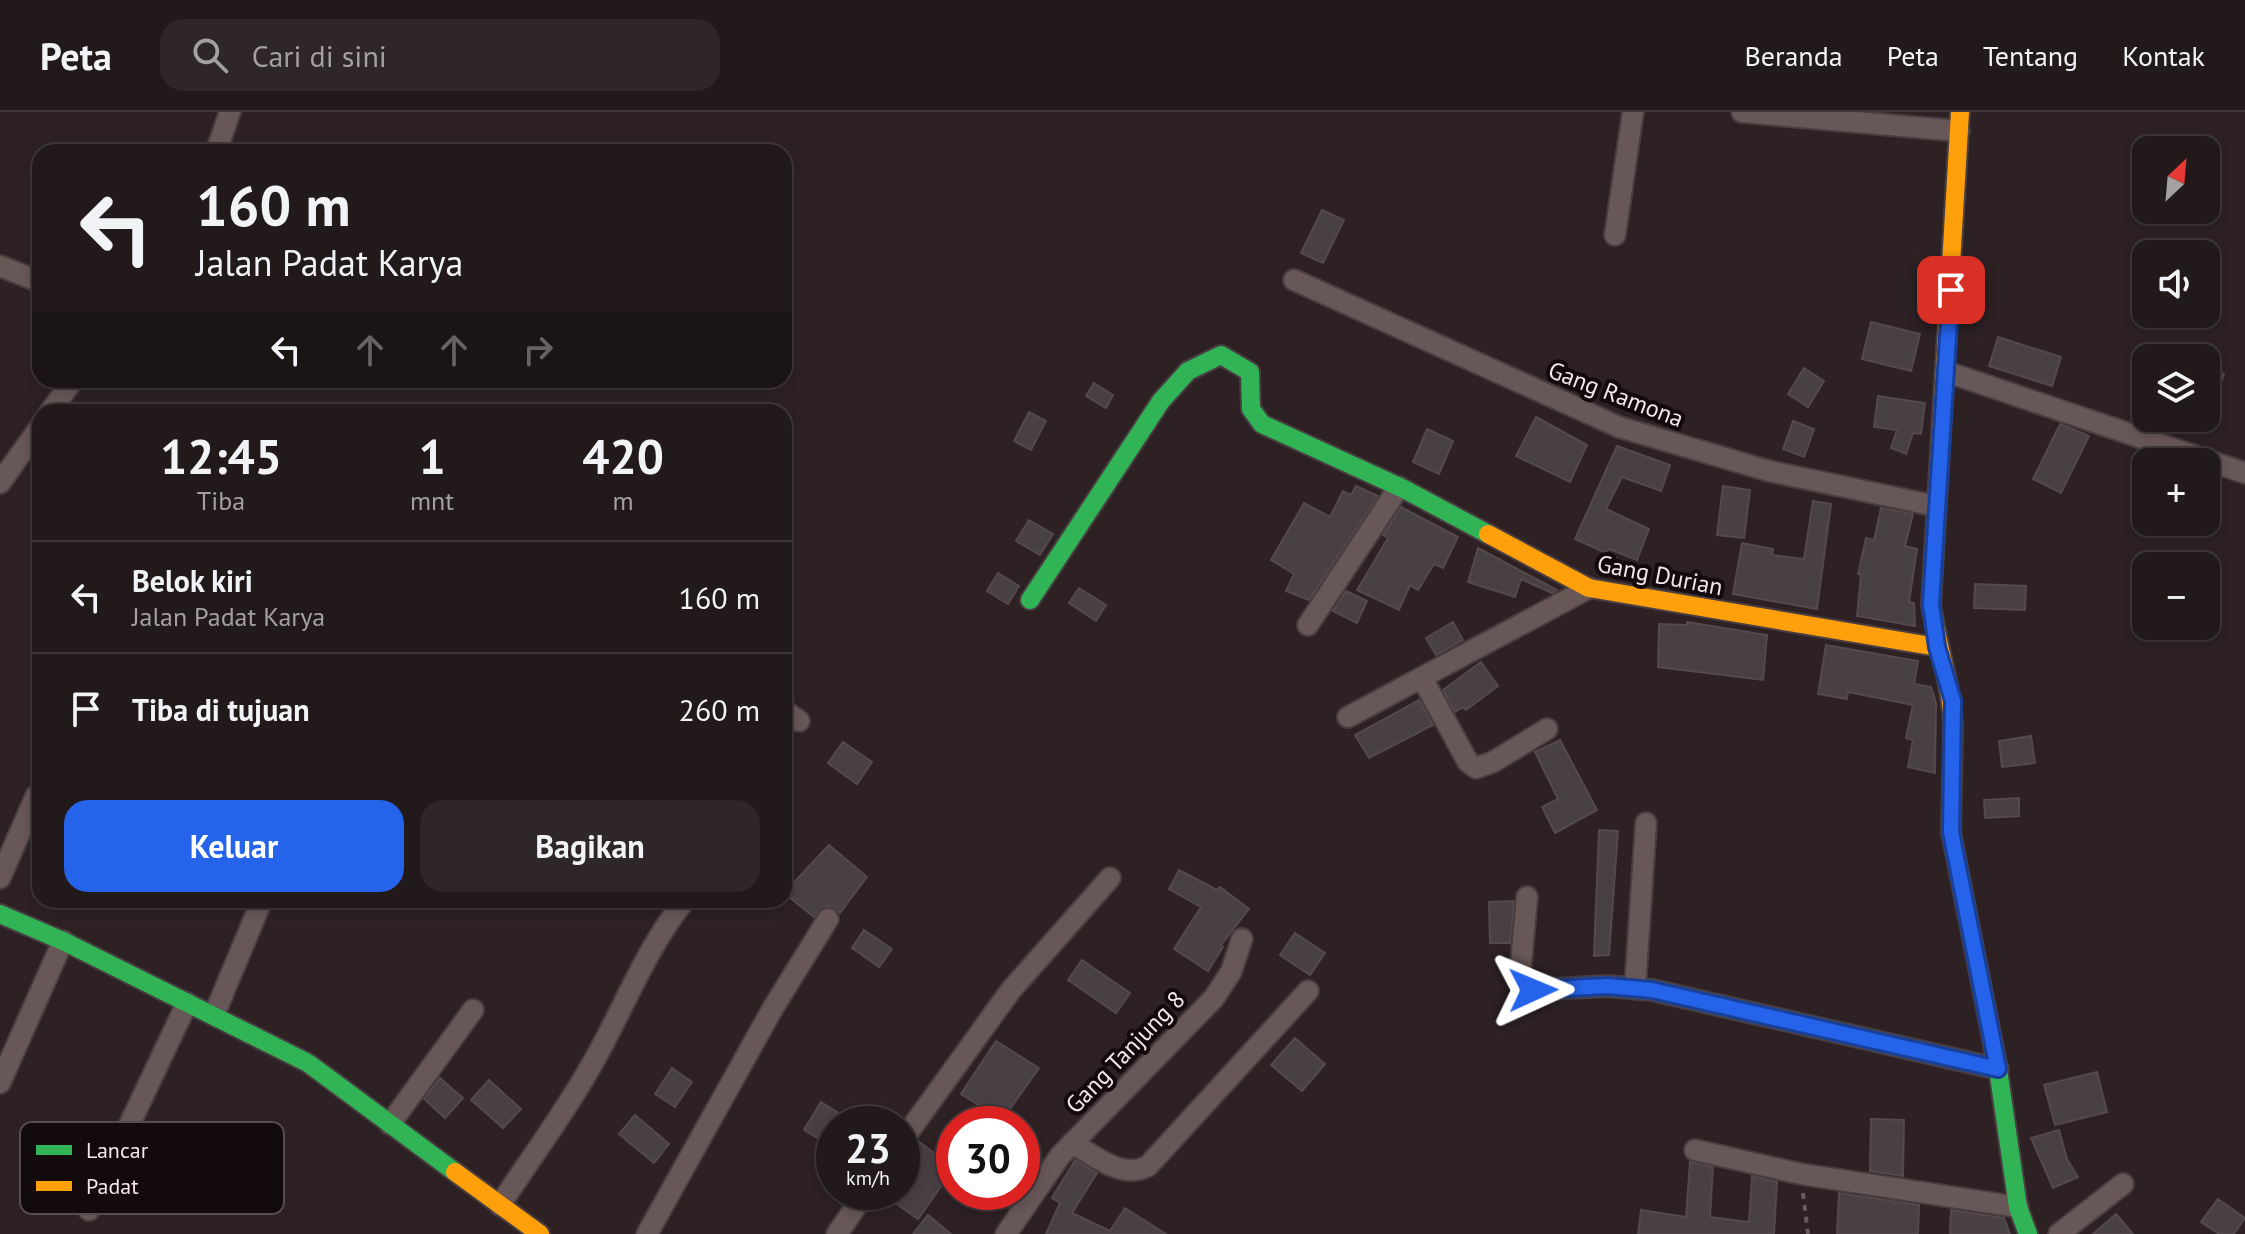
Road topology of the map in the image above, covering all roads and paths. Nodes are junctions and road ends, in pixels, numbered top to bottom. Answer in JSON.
{"nodes":[{"id":1,"x":230,"y":112,"type":"edge"},
{"id":2,"x":1633,"y":112,"type":"edge"},
{"id":3,"x":1742,"y":112,"type":"edge"},
{"id":4,"x":1960,"y":122,"type":"edge"},
{"id":5,"x":219,"y":144,"type":"edge"},
{"id":6,"x":1615,"y":235,"type":"dead end"},
{"id":7,"x":0,"y":266,"type":"edge"},
{"id":8,"x":32,"y":279,"type":"edge"},
{"id":9,"x":1294,"y":280,"type":"dead end"},
{"id":10,"x":1947,"y":372,"type":"junction"},
{"id":11,"x":32,"y":438,"type":"edge"},
{"id":12,"x":2245,"y":473,"type":"edge"},
{"id":13,"x":0,"y":483,"type":"edge"},
{"id":14,"x":1399,"y":487,"type":"junction"},
{"id":15,"x":1936,"y":506,"type":"junction"},
{"id":16,"x":1589,"y":588,"type":"junction"},
{"id":17,"x":1030,"y":600,"type":"dead end"},
{"id":18,"x":1308,"y":625,"type":"dead end"},
{"id":19,"x":1937,"y":647,"type":"junction"},
{"id":20,"x":1422,"y":678,"type":"junction"},
{"id":21,"x":1348,"y":717,"type":"dead end"},
{"id":22,"x":1547,"y":729,"type":"dead end"},
{"id":23,"x":32,"y":805,"type":"edge"},
{"id":24,"x":1646,"y":823,"type":"dead end"},
{"id":25,"x":0,"y":878,"type":"edge"},
{"id":26,"x":1110,"y":878,"type":"dead end"},
{"id":27,"x":1527,"y":897,"type":"dead end"},
{"id":28,"x":259,"y":908,"type":"edge"},
{"id":29,"x":679,"y":908,"type":"edge"},
{"id":30,"x":0,"y":914,"type":"edge"},
{"id":31,"x":828,"y":919,"type":"dead end"},
{"id":32,"x":1242,"y":939,"type":"dead end"},
{"id":33,"x":63,"y":941,"type":"junction"},
{"id":34,"x":1635,"y":988,"type":"junction"},
{"id":35,"x":1308,"y":991,"type":"dead end"},
{"id":36,"x":187,"y":1003,"type":"junction"},
{"id":37,"x":473,"y":1010,"type":"dead end"},
{"id":38,"x":214,"y":1015,"type":"junction"},
{"id":39,"x":1998,"y":1069,"type":"junction"},
{"id":40,"x":0,"y":1083,"type":"edge"},
{"id":41,"x":920,"y":1116,"type":"edge"},
{"id":42,"x":131,"y":1122,"type":"edge"},
{"id":43,"x":390,"y":1124,"type":"junction"},
{"id":44,"x":1072,"y":1143,"type":"junction"},
{"id":45,"x":1695,"y":1150,"type":"dead end"},
{"id":46,"x":1801,"y":1174,"type":"junction"},
{"id":47,"x":2123,"y":1184,"type":"dead end"},
{"id":48,"x":500,"y":1205,"type":"junction"},
{"id":49,"x":2018,"y":1207,"type":"junction"},
{"id":50,"x":854,"y":1210,"type":"edge"},
{"id":51,"x":540,"y":1234,"type":"edge"},
{"id":52,"x":647,"y":1234,"type":"edge"},
{"id":53,"x":837,"y":1234,"type":"edge"},
{"id":54,"x":1006,"y":1234,"type":"edge"},
{"id":55,"x":1808,"y":1234,"type":"edge"},
{"id":56,"x":2028,"y":1234,"type":"edge"},
{"id":57,"x":2059,"y":1234,"type":"edge"}],
"edges":[{"from":1,"to":5,"type":"street"},
{"from":2,"to":6,"type":"street"},
{"from":3,"to":4,"type":"street"},
{"from":4,"to":10,"type":"street"},
{"from":7,"to":8,"type":"street"},
{"from":9,"to":15,"type":"street","name":"Gang Ramona"},
{"from":10,"to":12,"type":"street"},
{"from":10,"to":15,"type":"street"},
{"from":11,"to":13,"type":"street"},
{"from":14,"to":16,"type":"street","name":"Gang Durian"},
{"from":14,"to":17,"type":"street","name":"Gang Durian"},
{"from":14,"to":18,"type":"street"},
{"from":15,"to":19,"type":"street"},
{"from":16,"to":19,"type":"street","name":"Gang Durian"},
{"from":16,"to":20,"type":"street"},
{"from":19,"to":39,"type":"street"},
{"from":20,"to":21,"type":"street"},
{"from":20,"to":22,"type":"street"},
{"from":23,"to":25,"type":"street"},
{"from":24,"to":34,"type":"street"},
{"from":26,"to":41,"type":"street"},
{"from":27,"to":34,"type":"street"},
{"from":28,"to":38,"type":"street"},
{"from":29,"to":48,"type":"street"},
{"from":30,"to":33,"type":"street"},
{"from":31,"to":52,"type":"street"},
{"from":32,"to":44,"type":"street","name":"Gang Tanjung 8"},
{"from":33,"to":36,"type":"street"},
{"from":33,"to":40,"type":"street"},
{"from":34,"to":39,"type":"street"},
{"from":35,"to":44,"type":"street"},
{"from":36,"to":38,"type":"street"},
{"from":36,"to":42,"type":"street"},
{"from":37,"to":43,"type":"street"},
{"from":38,"to":43,"type":"street"},
{"from":39,"to":49,"type":"street"},
{"from":43,"to":48,"type":"street"},
{"from":44,"to":54,"type":"street","name":"Gang Tanjung 8"},
{"from":45,"to":46,"type":"street"},
{"from":46,"to":49,"type":"street"},
{"from":46,"to":55,"type":"path"},
{"from":47,"to":57,"type":"street"},
{"from":48,"to":51,"type":"street"},
{"from":49,"to":56,"type":"street"},
{"from":50,"to":53,"type":"street"}]}
